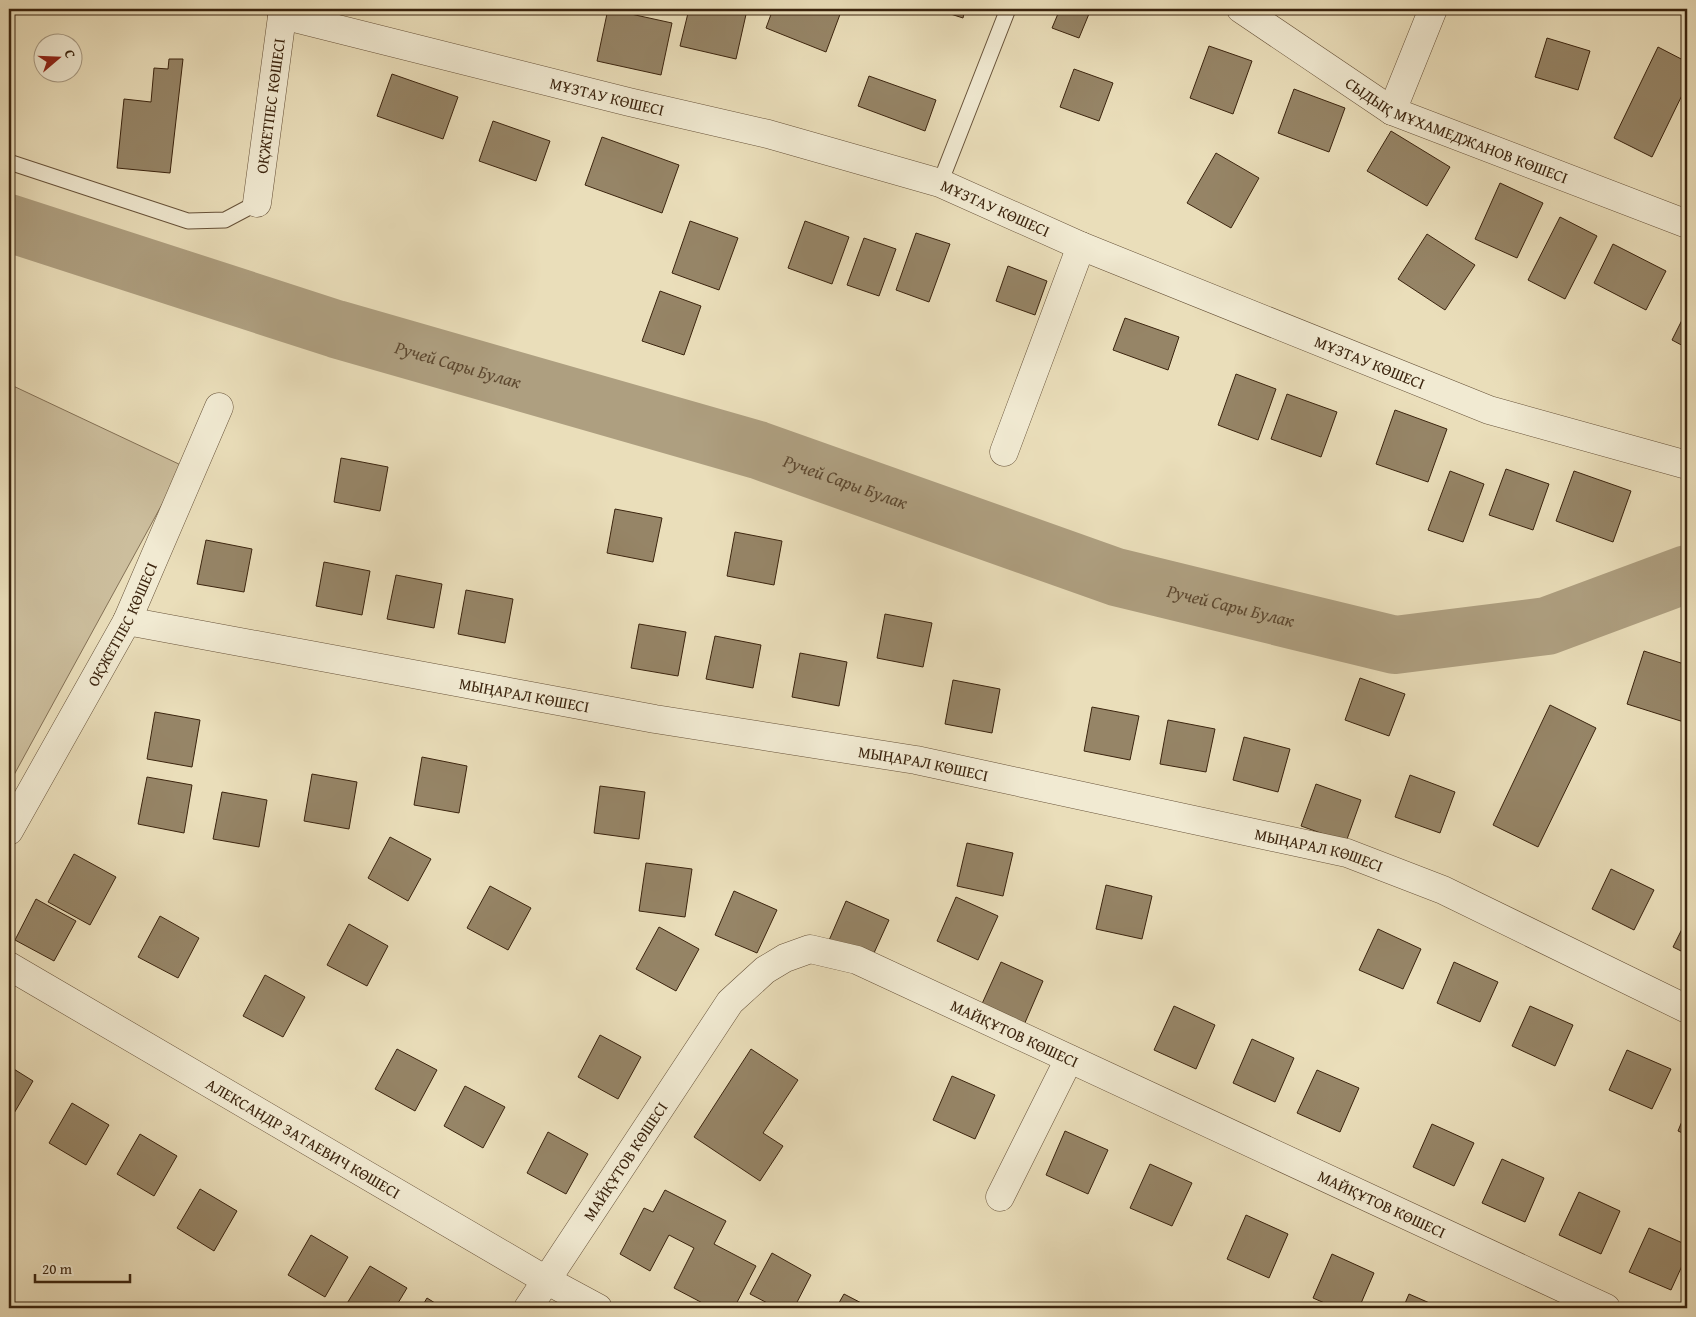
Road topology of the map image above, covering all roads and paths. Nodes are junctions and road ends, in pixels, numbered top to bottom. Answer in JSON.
{"nodes":[{"id":1,"x":1008,"y":9,"type":"edge"},
{"id":2,"x":1240,"y":9,"type":"edge"},
{"id":3,"x":1433,"y":9,"type":"edge"},
{"id":4,"x":283,"y":12,"type":"edge"},
{"id":5,"x":1392,"y":111,"type":"junction"},
{"id":6,"x":9,"y":162,"type":"edge"},
{"id":7,"x":940,"y":183,"type":"junction"},
{"id":8,"x":257,"y":203,"type":"joint"},
{"id":9,"x":1687,"y":224,"type":"edge"},
{"id":10,"x":1081,"y":246,"type":"junction"},
{"id":11,"x":219,"y":407,"type":"dead end"},
{"id":12,"x":1004,"y":452,"type":"dead end"},
{"id":13,"x":1687,"y":465,"type":"edge"},
{"id":14,"x":127,"y":621,"type":"junction"},
{"id":15,"x":9,"y":831,"type":"edge"},
{"id":16,"x":9,"y":966,"type":"edge"},
{"id":17,"x":1687,"y":1009,"type":"edge"},
{"id":18,"x":1069,"y":1059,"type":"junction"},
{"id":19,"x":1000,"y":1197,"type":"dead end"},
{"id":20,"x":546,"y":1280,"type":"junction"},
{"id":21,"x":528,"y":1308,"type":"edge"},
{"id":22,"x":598,"y":1308,"type":"edge"},
{"id":23,"x":1606,"y":1308,"type":"edge"}],
"edges":[{"from":1,"to":7,"type":"lane"},
{"from":2,"to":5,"type":"street","name":"СЫДЫҚ МҰХАМЕДЖАНОВ КӨШЕСІ"},
{"from":3,"to":5,"type":"street"},
{"from":4,"to":7,"type":"street","name":"МҰЗТАУ КӨШЕСІ"},
{"from":4,"to":8,"type":"street","name":"ОҚЖЕТПЕС КӨШЕСІ"},
{"from":5,"to":9,"type":"street","name":"СЫДЫҚ МҰХАМЕДЖАНОВ КӨШЕСІ"},
{"from":6,"to":8,"type":"lane"},
{"from":7,"to":10,"type":"street","name":"МҰЗТАУ КӨШЕСІ"},
{"from":10,"to":12,"type":"street"},
{"from":10,"to":13,"type":"street","name":"МҰЗТАУ КӨШЕСІ"},
{"from":11,"to":14,"type":"street","name":"ОҚЖЕТПЕС КӨШЕСІ"},
{"from":14,"to":15,"type":"street","name":"ОҚЖЕТПЕС КӨШЕСІ"},
{"from":14,"to":17,"type":"street","name":"МЫҢАРАЛ КӨШЕСІ"},
{"from":16,"to":20,"type":"street","name":"АЛЕКСАНДР ЗАТАЕВИЧ КӨШЕСІ"},
{"from":18,"to":19,"type":"street"},
{"from":18,"to":20,"type":"street","name":"МАЙҚҰТОВ КӨШЕСІ"},
{"from":18,"to":23,"type":"street","name":"МАЙҚҰТОВ КӨШЕСІ"},
{"from":20,"to":21,"type":"street","name":"МАЙҚҰТОВ КӨШЕСІ"},
{"from":20,"to":22,"type":"street","name":"АЛЕКСАНДР ЗАТАЕВИЧ КӨШЕСІ"}]}
